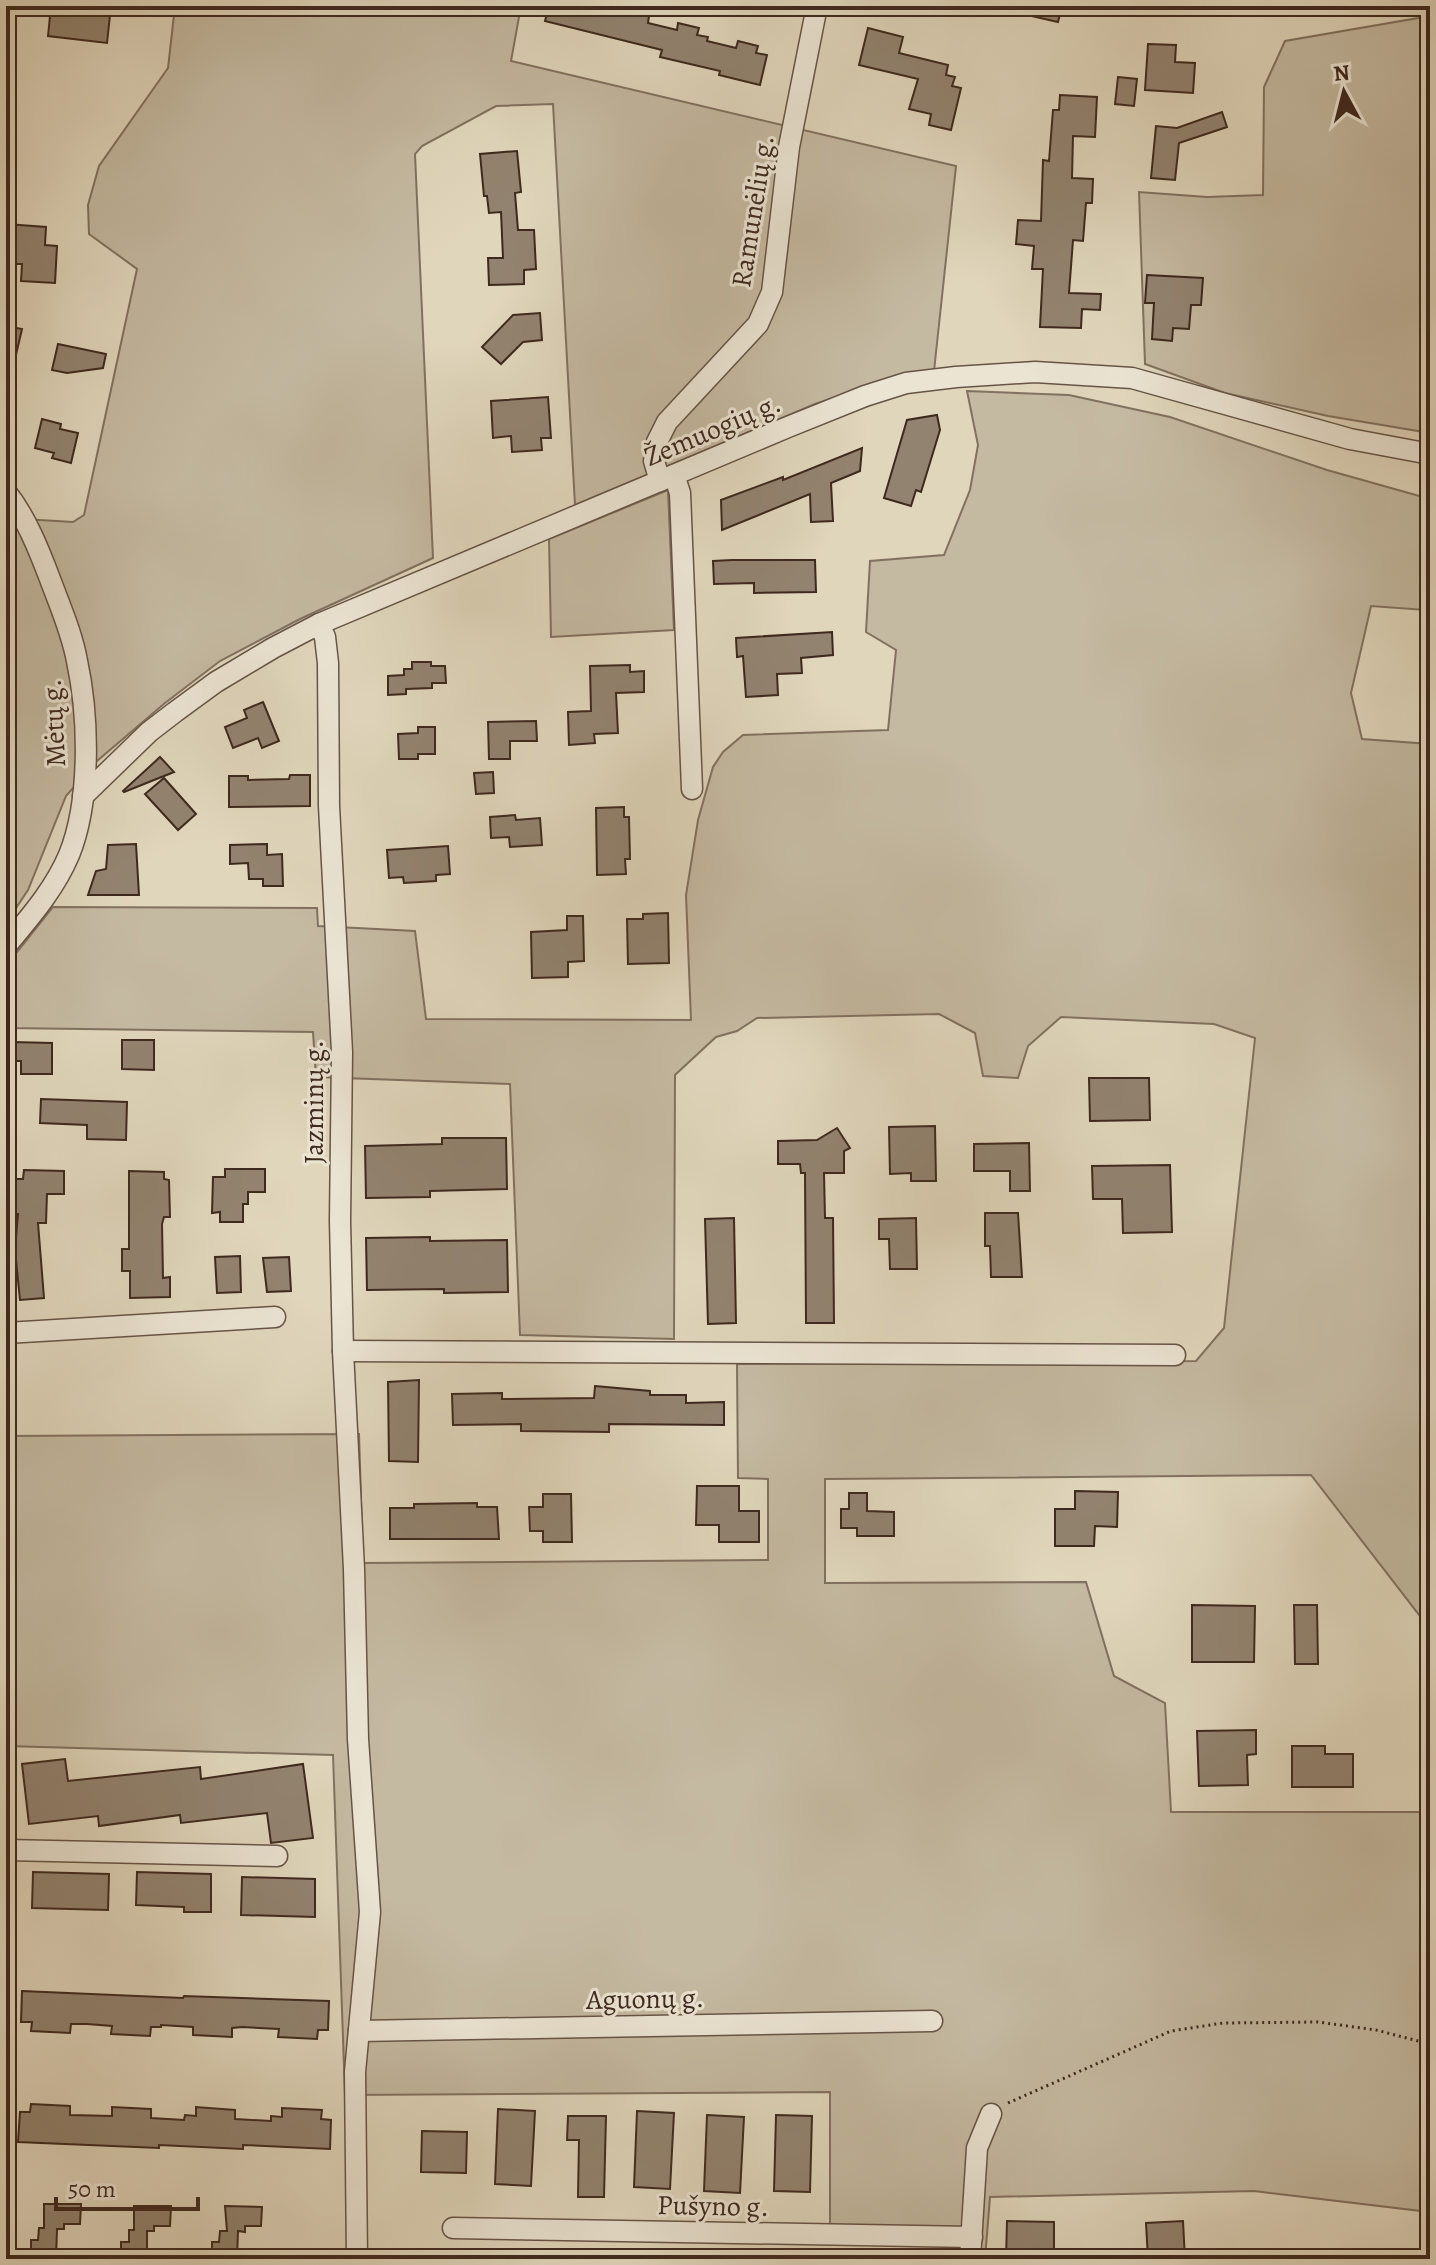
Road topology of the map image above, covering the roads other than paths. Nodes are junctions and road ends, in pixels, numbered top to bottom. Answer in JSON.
{"nodes":[{"id":1,"x":817,"y":6,"type":"edge"},
{"id":2,"x":1430,"y":454,"type":"edge"},
{"id":3,"x":667,"y":478,"type":"junction"},
{"id":4,"x":6,"y":492,"type":"edge"},
{"id":5,"x":319,"y":624,"type":"junction"},
{"id":6,"x":692,"y":789,"type":"dead end"},
{"id":7,"x":83,"y":796,"type":"junction"},
{"id":8,"x":6,"y":946,"type":"edge"},
{"id":9,"x":275,"y":1317,"type":"dead end"},
{"id":10,"x":6,"y":1333,"type":"edge"},
{"id":11,"x":343,"y":1351,"type":"junction"},
{"id":12,"x":1175,"y":1355,"type":"dead end"},
{"id":13,"x":6,"y":1850,"type":"edge"},
{"id":14,"x":277,"y":1856,"type":"dead end"},
{"id":15,"x":932,"y":2021,"type":"dead end"},
{"id":16,"x":359,"y":2031,"type":"junction"},
{"id":17,"x":991,"y":2114,"type":"road end"},
{"id":18,"x":453,"y":2228,"type":"dead end"},
{"id":19,"x":972,"y":2237,"type":"junction"},
{"id":20,"x":357,"y":2259,"type":"edge"},
{"id":21,"x":970,"y":2259,"type":"edge"}],
"edges":[{"from":1,"to":3,"type":"street","name":"Ramunėlių g."},
{"from":2,"to":3,"type":"street","name":"Žemuogių g."},
{"from":3,"to":5,"type":"street","name":"Žemuogių g."},
{"from":3,"to":6,"type":"street","name":"Ramunėlių g."},
{"from":4,"to":7,"type":"street","name":"Mėtų g."},
{"from":5,"to":7,"type":"street","name":"Žemuogių g."},
{"from":5,"to":11,"type":"street","name":"Jazminų g."},
{"from":7,"to":8,"type":"street","name":"Mėtų g."},
{"from":9,"to":10,"type":"street"},
{"from":11,"to":12,"type":"street"},
{"from":11,"to":16,"type":"street","name":"Jazminų g."},
{"from":13,"to":14,"type":"street"},
{"from":15,"to":16,"type":"street","name":"Aguonų g."},
{"from":16,"to":20,"type":"street","name":"Jazminų g."},
{"from":17,"to":19,"type":"street"},
{"from":18,"to":19,"type":"street","name":"Pušyno g."},
{"from":19,"to":21,"type":"street"}]}
